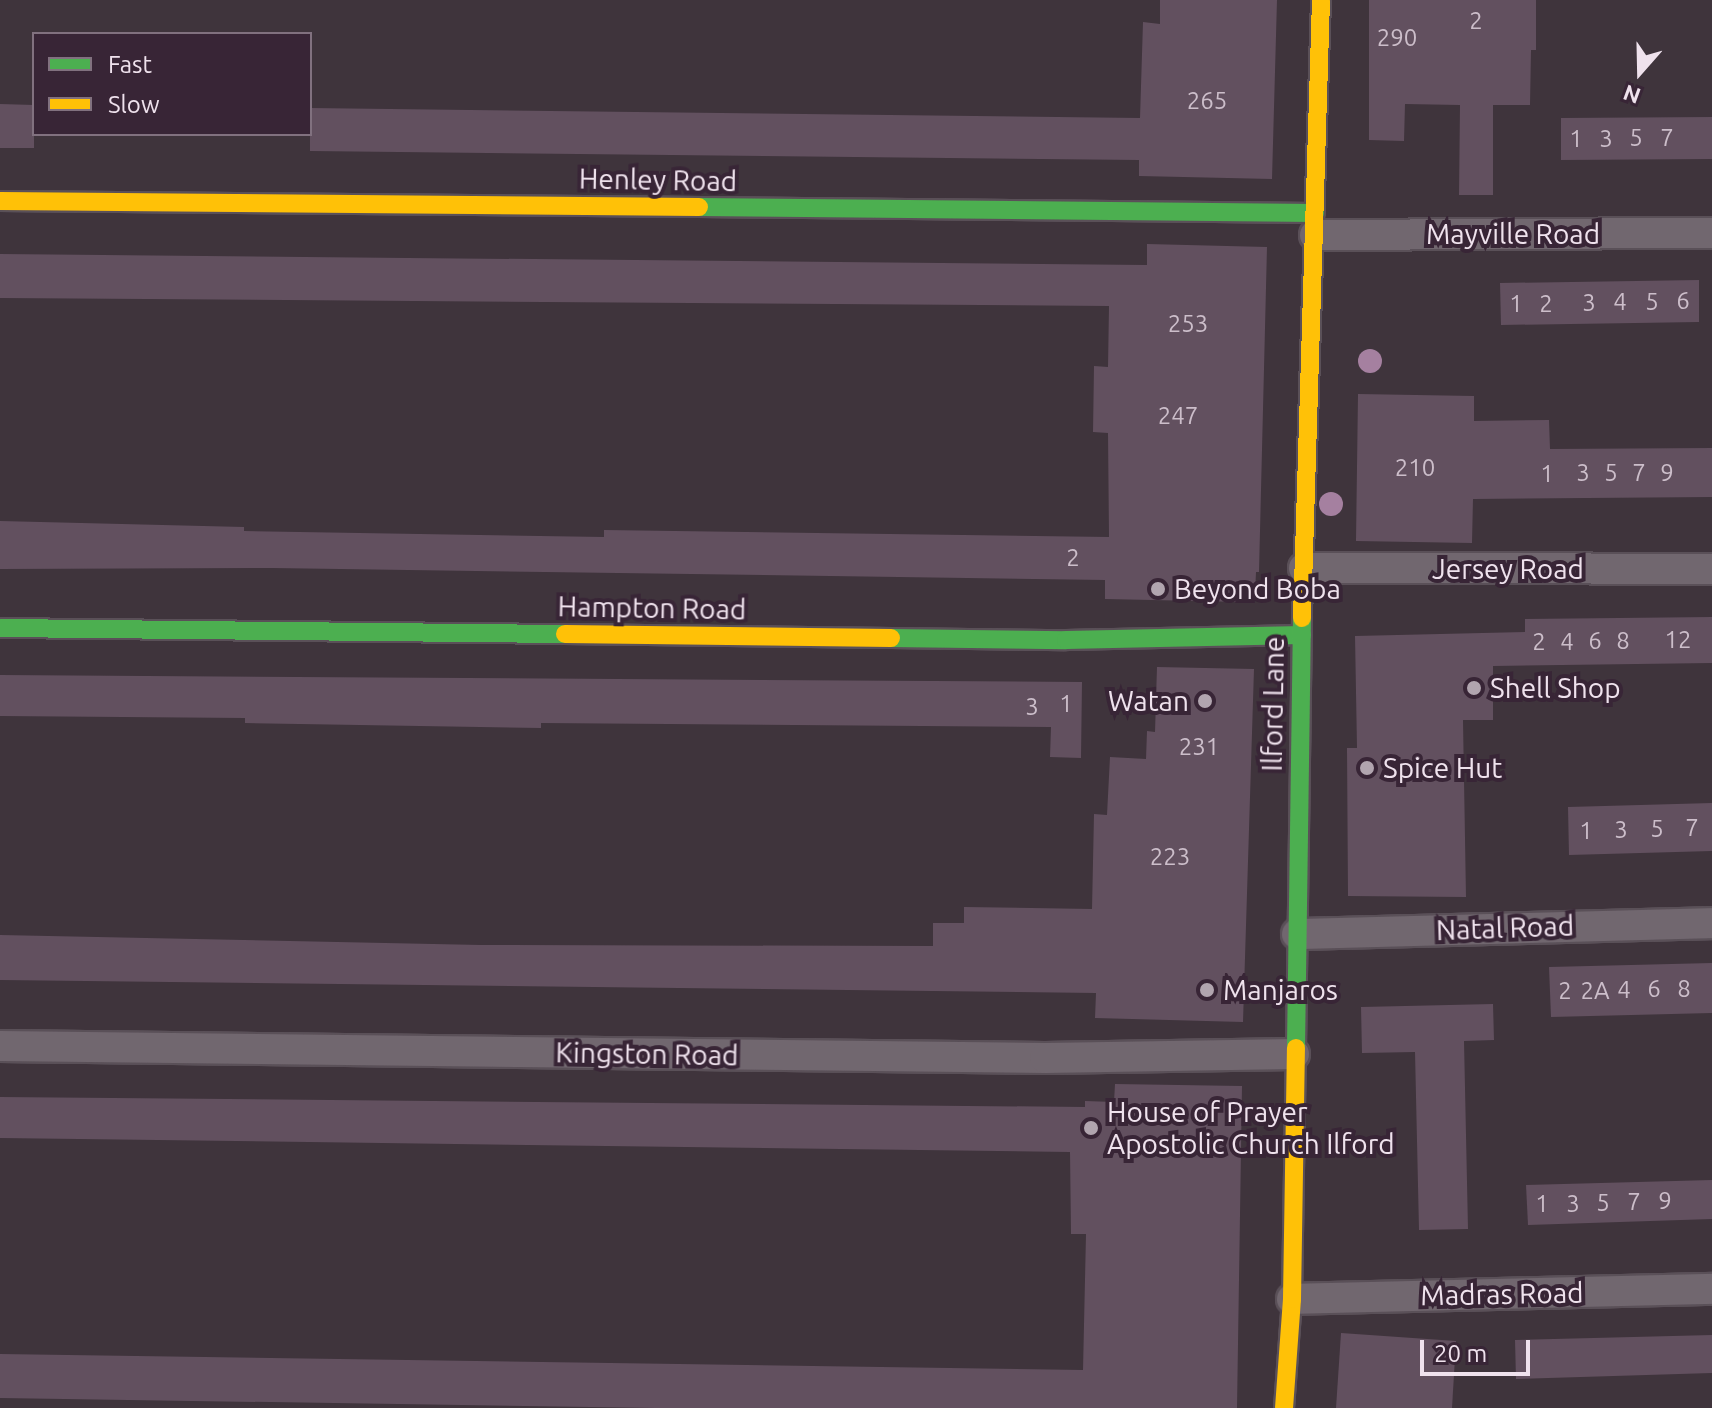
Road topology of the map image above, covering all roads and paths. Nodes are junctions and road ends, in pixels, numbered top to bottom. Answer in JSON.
{"nodes":[{"id":1,"x":1321,"y":0,"type":"edge"},
{"id":2,"x":0,"y":201,"type":"edge"},
{"id":3,"x":1315,"y":224,"type":"junction"},
{"id":4,"x":1712,"y":233,"type":"edge"},
{"id":5,"x":1304,"y":568,"type":"junction"},
{"id":6,"x":1712,"y":569,"type":"edge"},
{"id":7,"x":0,"y":628,"type":"edge"},
{"id":8,"x":1302,"y":635,"type":"junction"},
{"id":9,"x":1712,"y":923,"type":"edge"},
{"id":10,"x":1297,"y":934,"type":"junction"},
{"id":11,"x":0,"y":1046,"type":"edge"},
{"id":12,"x":1294,"y":1054,"type":"junction"},
{"id":13,"x":1712,"y":1289,"type":"edge"},
{"id":14,"x":1292,"y":1299,"type":"junction"},
{"id":15,"x":1284,"y":1408,"type":"edge"}],
"edges":[{"from":1,"to":3,"type":"street","name":"Ilford Lane"},
{"from":2,"to":3,"type":"street","name":"Henley Road"},
{"from":3,"to":4,"type":"street","name":"Mayville Road"},
{"from":3,"to":5,"type":"street","name":"Ilford Lane"},
{"from":5,"to":6,"type":"street","name":"Jersey Road"},
{"from":5,"to":8,"type":"street","name":"Ilford Lane"},
{"from":7,"to":8,"type":"street","name":"Hampton Road"},
{"from":8,"to":10,"type":"street","name":"Ilford Lane"},
{"from":9,"to":10,"type":"street","name":"Natal Road"},
{"from":10,"to":12,"type":"street","name":"Ilford Lane"},
{"from":11,"to":12,"type":"street","name":"Kingston Road"},
{"from":12,"to":14,"type":"street","name":"Ilford Lane"},
{"from":13,"to":14,"type":"street","name":"Madras Road"},
{"from":14,"to":15,"type":"street","name":"Ilford Lane"}]}
